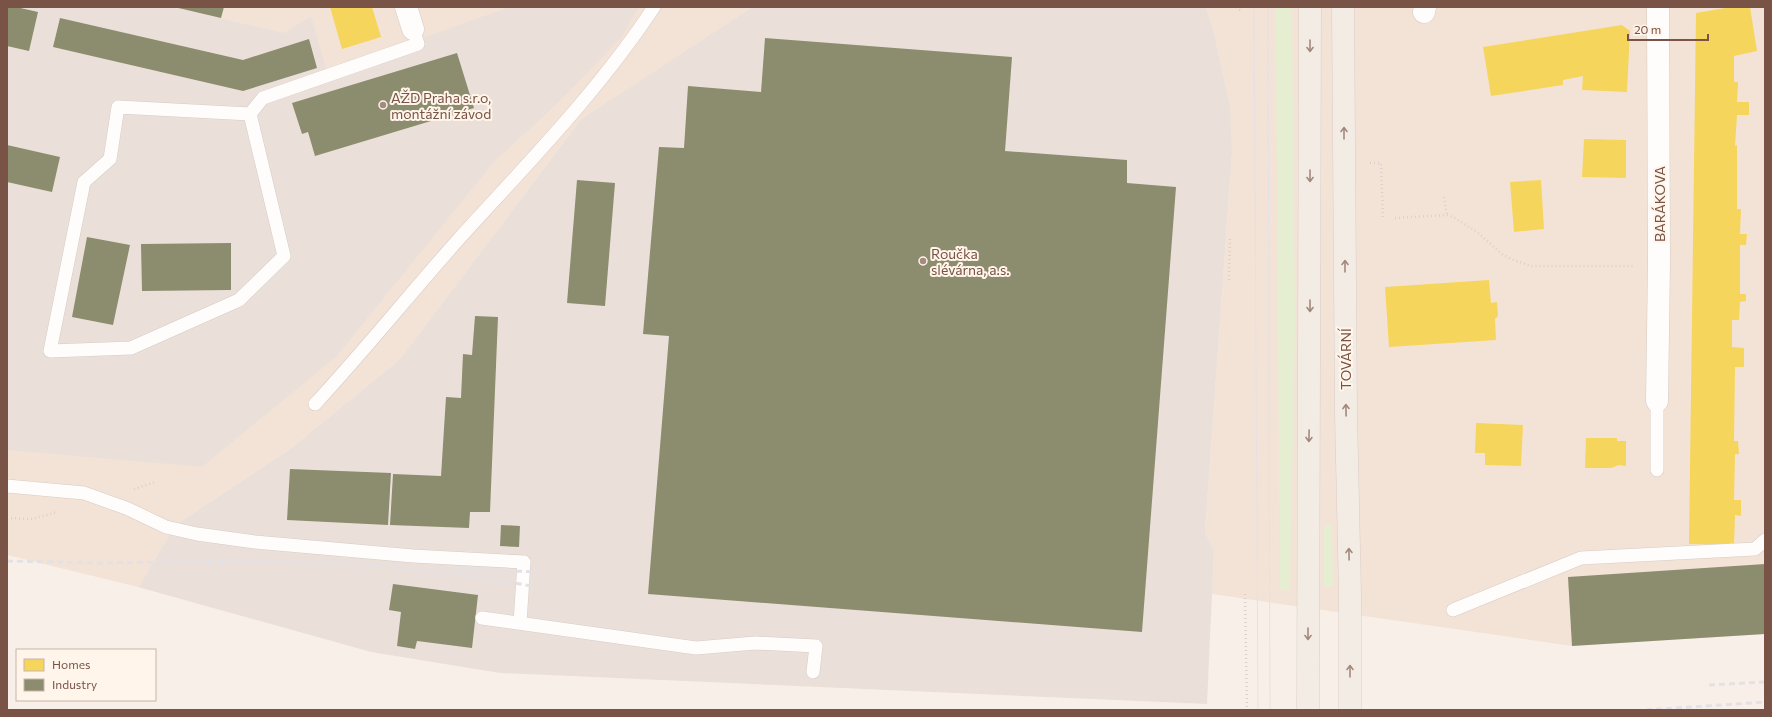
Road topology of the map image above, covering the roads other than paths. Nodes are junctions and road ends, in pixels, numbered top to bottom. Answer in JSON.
{"nodes":[{"id":1,"x":406,"y":7,"type":"edge"},
{"id":2,"x":654,"y":7,"type":"edge"},
{"id":3,"x":1310,"y":7,"type":"edge"},
{"id":4,"x":1343,"y":7,"type":"edge"},
{"id":5,"x":1658,"y":7,"type":"edge"},
{"id":6,"x":413,"y":29,"type":"joint"},
{"id":7,"x":250,"y":114,"type":"junction"},
{"id":8,"x":1657,"y":401,"type":"joint"},
{"id":9,"x":315,"y":404,"type":"dead end"},
{"id":10,"x":1657,"y":470,"type":"dead end"},
{"id":11,"x":7,"y":486,"type":"edge"},
{"id":12,"x":1765,"y":540,"type":"edge"},
{"id":13,"x":1453,"y":610,"type":"dead end"},
{"id":14,"x":482,"y":618,"type":"dead end"},
{"id":15,"x":520,"y":623,"type":"junction"},
{"id":16,"x":813,"y":672,"type":"dead end"},
{"id":17,"x":1308,"y":710,"type":"edge"},
{"id":18,"x":1350,"y":710,"type":"edge"}],
"edges":[{"from":1,"to":6,"type":"street"},
{"from":2,"to":9,"type":"lane"},
{"from":3,"to":17,"type":"main road","one_way":true},
{"from":18,"to":4,"type":"main road","name":"TOVÁRNÍ","one_way":true},
{"from":5,"to":8,"type":"street","name":"BARÁKOVA"},
{"from":6,"to":7,"type":"lane"},
{"from":7,"to":7,"type":"lane"},
{"from":8,"to":10,"type":"lane"},
{"from":11,"to":15,"type":"lane"},
{"from":12,"to":13,"type":"lane"},
{"from":14,"to":15,"type":"lane"},
{"from":15,"to":16,"type":"lane"}]}
